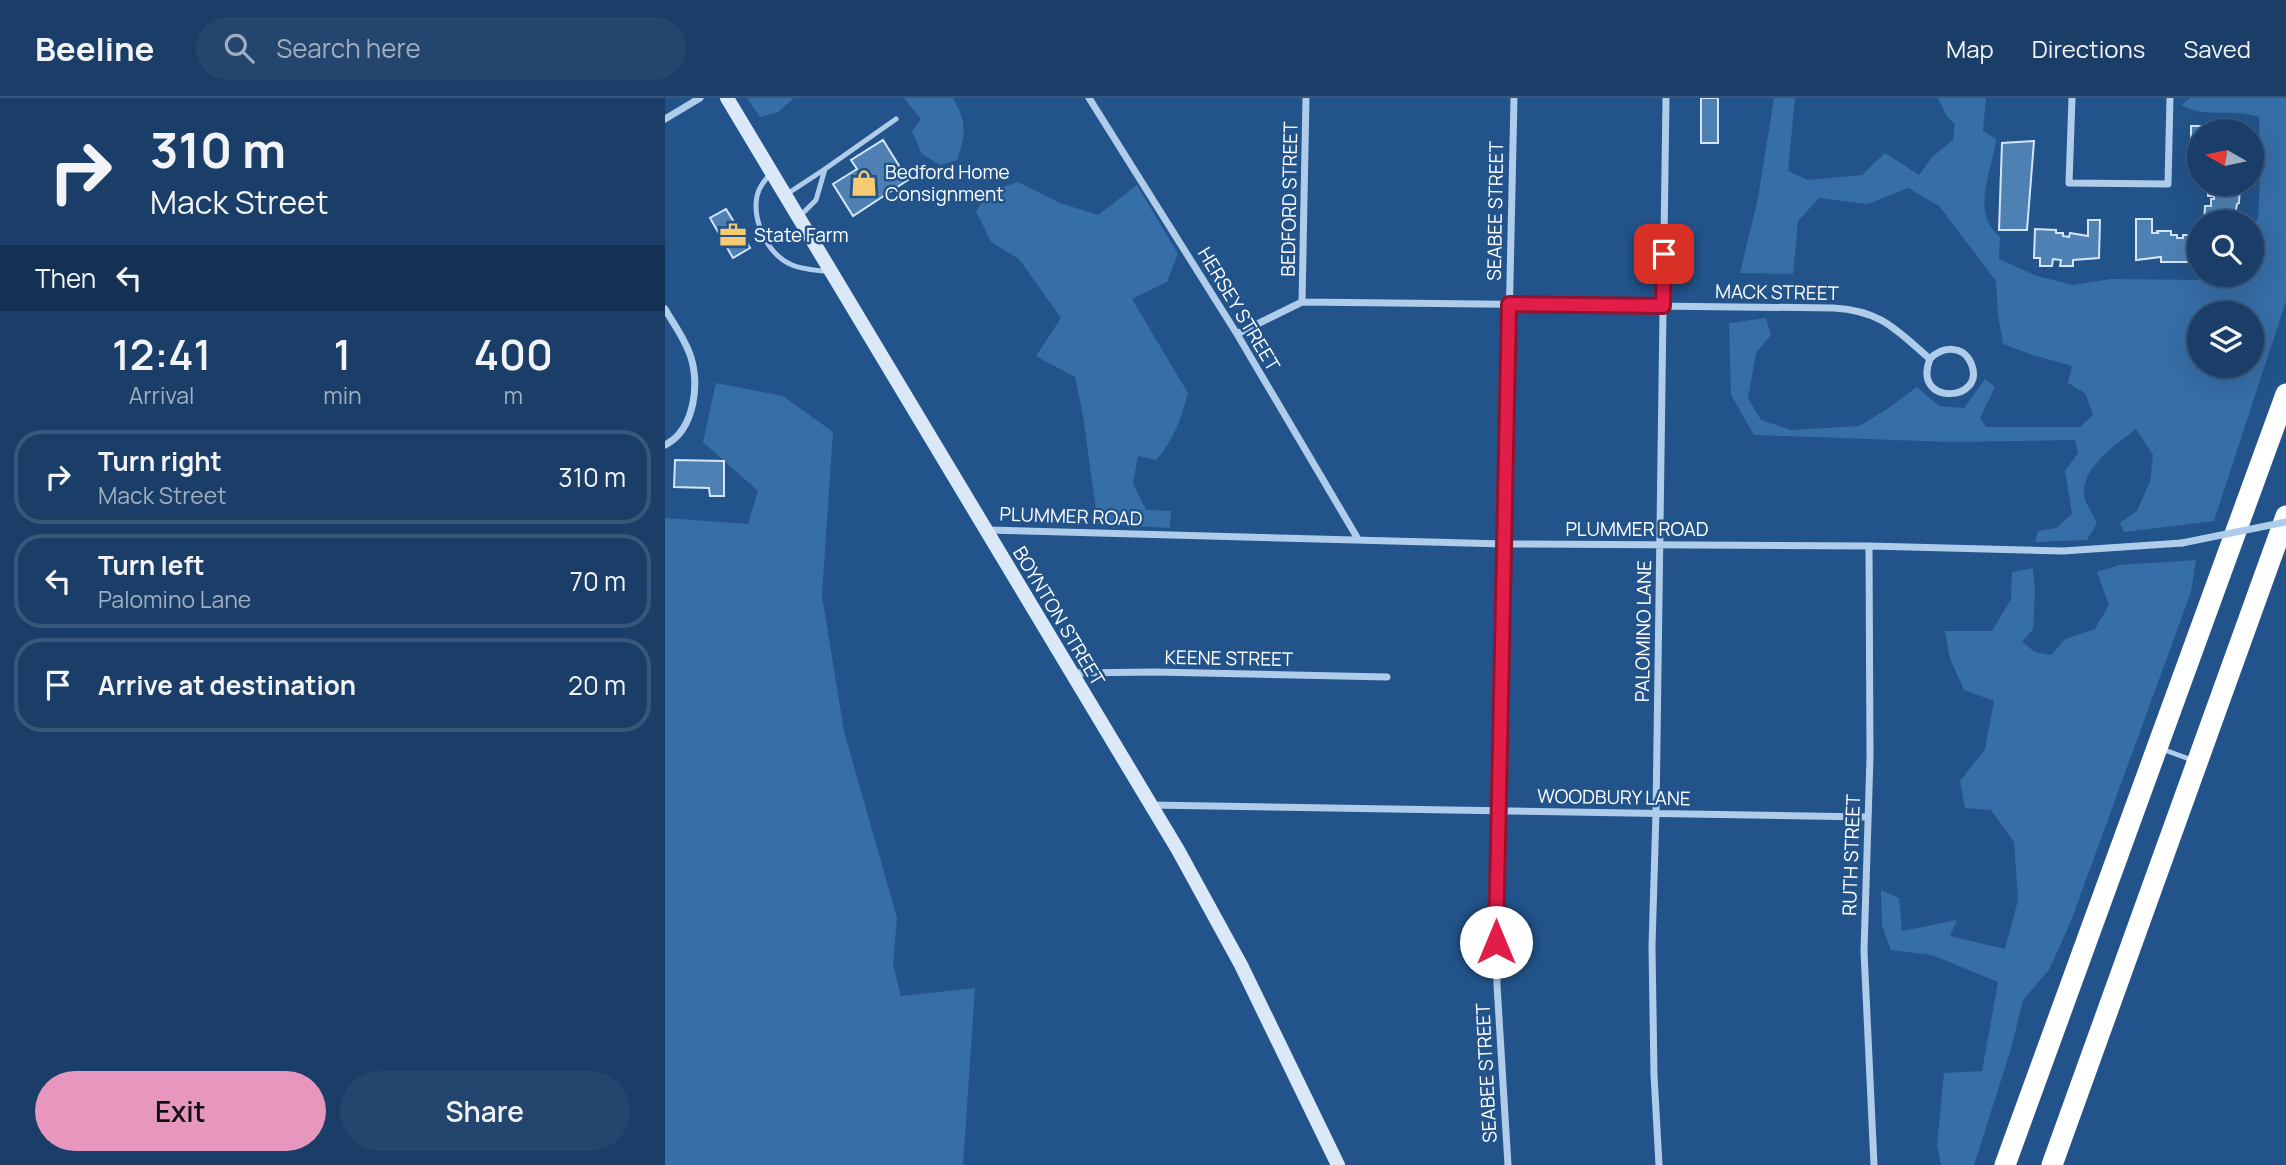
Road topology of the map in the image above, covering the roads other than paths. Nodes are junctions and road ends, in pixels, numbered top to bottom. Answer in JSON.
{"nodes":[{"id":1,"x":700,"y":98,"type":"edge"},
{"id":2,"x":727,"y":98,"type":"edge"},
{"id":3,"x":1089,"y":98,"type":"edge"},
{"id":4,"x":1306,"y":98,"type":"edge"},
{"id":5,"x":1514,"y":98,"type":"edge"},
{"id":6,"x":1666,"y":98,"type":"edge"},
{"id":7,"x":2072,"y":98,"type":"edge"},
{"id":8,"x":2170,"y":98,"type":"edge"},
{"id":9,"x":665,"y":119,"type":"edge"},
{"id":10,"x":896,"y":119,"type":"dead end"},
{"id":11,"x":825,"y":169,"type":"junction"},
{"id":12,"x":771,"y":172,"type":"junction"},
{"id":13,"x":786,"y":195,"type":"junction"},
{"id":14,"x":799,"y":217,"type":"junction"},
{"id":15,"x":833,"y":272,"type":"junction"},
{"id":16,"x":1302,"y":302,"type":"junction"},
{"id":17,"x":1509,"y":304,"type":"junction"},
{"id":18,"x":1663,"y":306,"type":"junction"},
{"id":19,"x":665,"y":309,"type":"edge"},
{"id":20,"x":1237,"y":334,"type":"junction"},
{"id":21,"x":1930,"y":359,"type":"junction"},
{"id":22,"x":2286,"y":394,"type":"edge"},
{"id":23,"x":665,"y":445,"type":"edge"},
{"id":24,"x":2286,"y":516,"type":"edge"},
{"id":25,"x":2286,"y":522,"type":"edge"},
{"id":26,"x":986,"y":530,"type":"junction"},
{"id":27,"x":1358,"y":539,"type":"junction"},
{"id":28,"x":1504,"y":544,"type":"junction"},
{"id":29,"x":1660,"y":544,"type":"junction"},
{"id":30,"x":1868,"y":546,"type":"junction"},
{"id":31,"x":1071,"y":673,"type":"junction"},
{"id":32,"x":1387,"y":677,"type":"dead end"},
{"id":33,"x":2157,"y":747,"type":"junction"},
{"id":34,"x":2199,"y":762,"type":"junction"},
{"id":35,"x":1150,"y":805,"type":"junction"},
{"id":36,"x":1497,"y":811,"type":"junction"},
{"id":37,"x":1656,"y":813,"type":"junction"},
{"id":38,"x":1868,"y":817,"type":"junction"},
{"id":39,"x":1338,"y":1165,"type":"edge"},
{"id":40,"x":1508,"y":1165,"type":"edge"},
{"id":41,"x":1659,"y":1165,"type":"edge"},
{"id":42,"x":1874,"y":1165,"type":"edge"},
{"id":43,"x":2005,"y":1165,"type":"edge"},
{"id":44,"x":2052,"y":1165,"type":"edge"}],
"edges":[{"from":1,"to":9,"type":"street"},
{"from":2,"to":12,"type":"street","name":"BOYNTON STREET"},
{"from":3,"to":20,"type":"street","name":"HERSEY STREET"},
{"from":4,"to":16,"type":"street","name":"BEDFORD STREET"},
{"from":5,"to":17,"type":"street","name":"SEABEE STREET"},
{"from":6,"to":18,"type":"street","name":"PALOMINO LANE"},
{"from":7,"to":8,"type":"street"},
{"from":10,"to":11,"type":"lane"},
{"from":11,"to":13,"type":"lane"},
{"from":11,"to":14,"type":"lane"},
{"from":12,"to":13,"type":"street","name":"BOYNTON STREET"},
{"from":12,"to":15,"type":"lane"},
{"from":13,"to":14,"type":"street","name":"BOYNTON STREET"},
{"from":14,"to":15,"type":"street","name":"BOYNTON STREET"},
{"from":15,"to":26,"type":"street","name":"BOYNTON STREET"},
{"from":16,"to":17,"type":"street","name":"MACK STREET"},
{"from":16,"to":20,"type":"street","name":"MACK STREET"},
{"from":17,"to":18,"type":"street","name":"MACK STREET"},
{"from":17,"to":28,"type":"street","name":"SEABEE STREET"},
{"from":18,"to":21,"type":"street","name":"MACK STREET"},
{"from":18,"to":29,"type":"street","name":"PALOMINO LANE"},
{"from":19,"to":23,"type":"street"},
{"from":20,"to":27,"type":"street","name":"HERSEY STREET"},
{"from":21,"to":21,"type":"street"},
{"from":22,"to":33,"type":"highway"},
{"from":24,"to":34,"type":"highway"},
{"from":25,"to":30,"type":"street","name":"PLUMMER ROAD","bridge":true},
{"from":26,"to":27,"type":"street","name":"PLUMMER ROAD"},
{"from":26,"to":31,"type":"street","name":"BOYNTON STREET"},
{"from":27,"to":28,"type":"street","name":"PLUMMER ROAD"},
{"from":28,"to":29,"type":"street","name":"PLUMMER ROAD"},
{"from":28,"to":36,"type":"street","name":"SEABEE STREET"},
{"from":29,"to":30,"type":"street","name":"PLUMMER ROAD"},
{"from":29,"to":37,"type":"street","name":"PALOMINO LANE"},
{"from":30,"to":38,"type":"street","name":"RUTH STREET"},
{"from":31,"to":32,"type":"street","name":"KEENE STREET"},
{"from":31,"to":35,"type":"street","name":"BOYNTON STREET"},
{"from":33,"to":34,"type":"lane"},
{"from":33,"to":43,"type":"highway"},
{"from":34,"to":44,"type":"highway"},
{"from":35,"to":36,"type":"street","name":"WOODBURY LANE"},
{"from":35,"to":39,"type":"street","name":"BOYNTON STREET"},
{"from":36,"to":37,"type":"street","name":"WOODBURY LANE"},
{"from":36,"to":40,"type":"street","name":"SEABEE STREET"},
{"from":37,"to":38,"type":"street","name":"WOODBURY LANE"},
{"from":37,"to":41,"type":"street","name":"PALOMINO LANE"},
{"from":38,"to":42,"type":"street","name":"RUTH STREET"}]}
